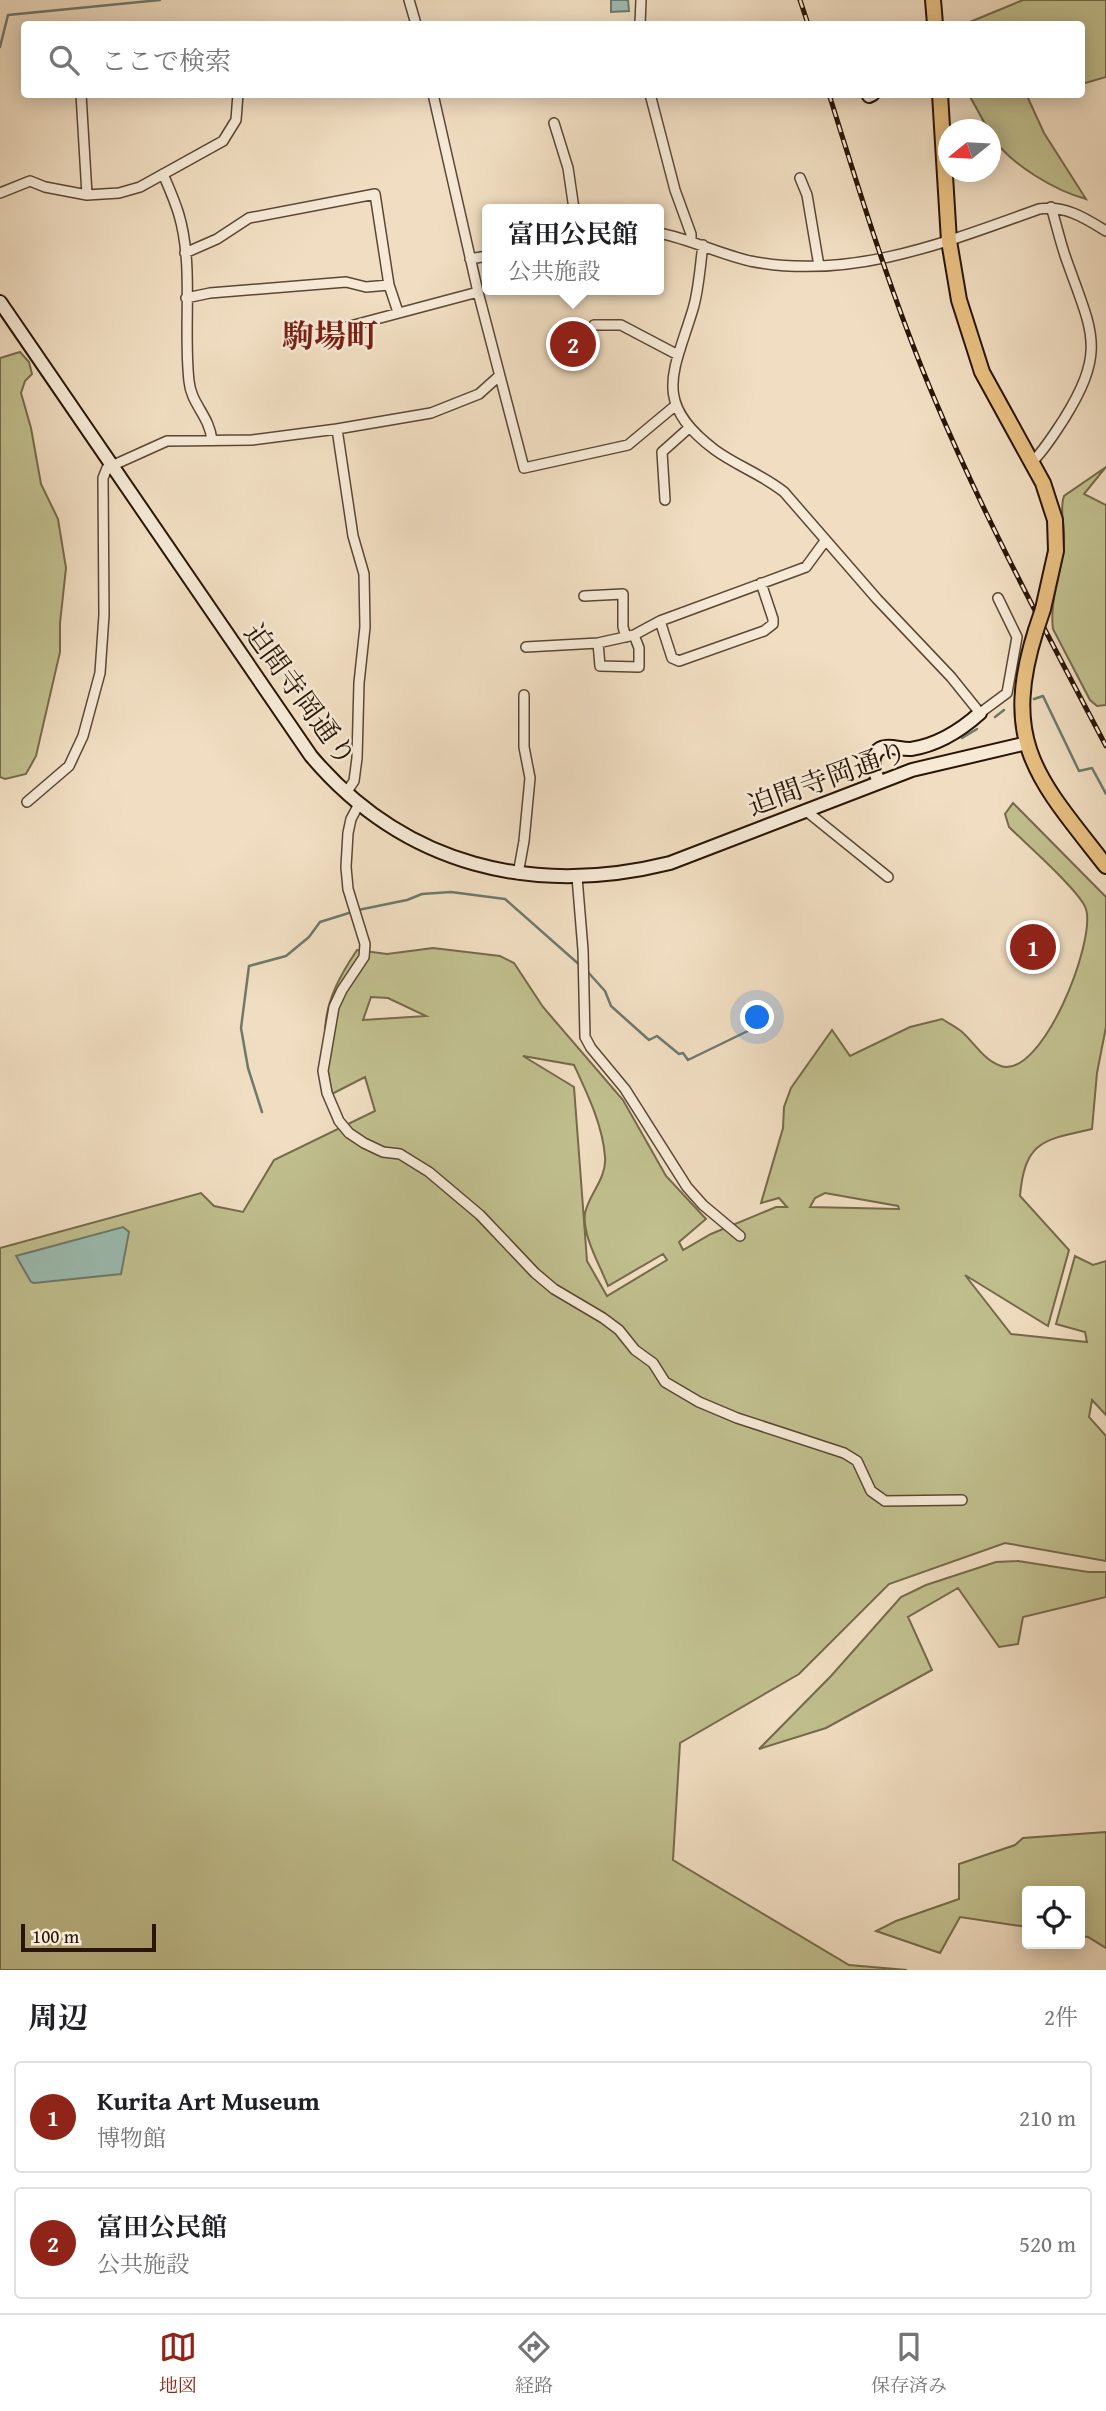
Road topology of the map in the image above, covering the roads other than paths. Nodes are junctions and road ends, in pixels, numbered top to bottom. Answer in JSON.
{"nodes":[{"id":1,"x":409,"y":0,"type":"edge"},
{"id":2,"x":641,"y":0,"type":"edge"},
{"id":3,"x":933,"y":0,"type":"edge"},
{"id":4,"x":415,"y":21,"type":"edge"},
{"id":5,"x":640,"y":21,"type":"edge"},
{"id":6,"x":935,"y":21,"type":"edge"},
{"id":7,"x":81,"y":98,"type":"edge"},
{"id":8,"x":238,"y":98,"type":"edge"},
{"id":9,"x":434,"y":98,"type":"edge"},
{"id":10,"x":651,"y":98,"type":"edge"},
{"id":11,"x":940,"y":98,"type":"edge"},
{"id":12,"x":554,"y":123,"type":"dead end"},
{"id":13,"x":163,"y":174,"type":"junction"},
{"id":14,"x":800,"y":178,"type":"dead end"},
{"id":15,"x":0,"y":193,"type":"edge"},
{"id":16,"x":87,"y":195,"type":"junction"},
{"id":17,"x":573,"y":204,"type":"edge"},
{"id":18,"x":1051,"y":207,"type":"junction"},
{"id":19,"x":1106,"y":231,"type":"edge"},
{"id":20,"x":664,"y":234,"type":"edge"},
{"id":21,"x":691,"y":240,"type":"junction"},
{"id":22,"x":948,"y":242,"type":"junction"},
{"id":23,"x":703,"y":245,"type":"junction"},
{"id":24,"x":185,"y":253,"type":"junction"},
{"id":25,"x":482,"y":257,"type":"edge"},
{"id":26,"x":470,"y":259,"type":"junction"},
{"id":27,"x":819,"y":266,"type":"junction"},
{"id":28,"x":389,"y":285,"type":"junction"},
{"id":29,"x":478,"y":292,"type":"junction"},
{"id":30,"x":186,"y":298,"type":"junction"},
{"id":31,"x":0,"y":302,"type":"edge"},
{"id":32,"x":398,"y":312,"type":"junction"},
{"id":33,"x":6,"y":315,"type":"edge"},
{"id":34,"x":594,"y":325,"type":"dead end"},
{"id":35,"x":304,"y":338,"type":"dead end"},
{"id":36,"x":678,"y":355,"type":"junction"},
{"id":37,"x":499,"y":376,"type":"junction"},
{"id":38,"x":676,"y":405,"type":"junction"},
{"id":39,"x":690,"y":427,"type":"junction"},
{"id":40,"x":337,"y":429,"type":"junction"},
{"id":41,"x":212,"y":440,"type":"junction"},
{"id":42,"x":1031,"y":463,"type":"junction"},
{"id":43,"x":111,"y":465,"type":"junction"},
{"id":44,"x":665,"y":500,"type":"dead end"},
{"id":45,"x":825,"y":541,"type":"junction"},
{"id":46,"x":761,"y":583,"type":"junction"},
{"id":47,"x":584,"y":596,"type":"dead end"},
{"id":48,"x":998,"y":598,"type":"dead end"},
{"id":49,"x":660,"y":621,"type":"junction"},
{"id":50,"x":630,"y":636,"type":"junction"},
{"id":51,"x":598,"y":643,"type":"junction"},
{"id":52,"x":526,"y":647,"type":"dead end"},
{"id":53,"x":524,"y":695,"type":"dead end"},
{"id":54,"x":979,"y":713,"type":"junction"},
{"id":55,"x":1027,"y":743,"type":"junction"},
{"id":56,"x":879,"y":782,"type":"junction"},
{"id":57,"x":345,"y":793,"type":"junction"},
{"id":58,"x":27,"y":802,"type":"dead end"},
{"id":59,"x":359,"y":804,"type":"junction"},
{"id":60,"x":805,"y":810,"type":"junction"},
{"id":61,"x":1106,"y":866,"type":"edge"},
{"id":62,"x":517,"y":874,"type":"junction"},
{"id":63,"x":578,"y":877,"type":"junction"},
{"id":64,"x":888,"y":877,"type":"dead end"},
{"id":65,"x":740,"y":1236,"type":"dead end"},
{"id":66,"x":962,"y":1500,"type":"dead end"}],
"edges":[{"from":1,"to":4,"type":"street"},
{"from":2,"to":5,"type":"street"},
{"from":3,"to":6,"type":"main road"},
{"from":7,"to":16,"type":"street"},
{"from":8,"to":13,"type":"street"},
{"from":9,"to":26,"type":"street"},
{"from":10,"to":21,"type":"street"},
{"from":11,"to":22,"type":"main road"},
{"from":12,"to":17,"type":"street"},
{"from":13,"to":16,"type":"street"},
{"from":13,"to":24,"type":"street"},
{"from":14,"to":27,"type":"street"},
{"from":15,"to":16,"type":"street"},
{"from":18,"to":19,"type":"street"},
{"from":18,"to":22,"type":"street"},
{"from":18,"to":42,"type":"street"},
{"from":20,"to":21,"type":"street"},
{"from":21,"to":23,"type":"street"},
{"from":22,"to":27,"type":"street"},
{"from":22,"to":42,"type":"main road"},
{"from":23,"to":27,"type":"street"},
{"from":23,"to":36,"type":"street"},
{"from":24,"to":28,"type":"street"},
{"from":24,"to":30,"type":"street"},
{"from":25,"to":26,"type":"street"},
{"from":26,"to":29,"type":"street"},
{"from":28,"to":30,"type":"street"},
{"from":28,"to":32,"type":"street"},
{"from":29,"to":32,"type":"street"},
{"from":29,"to":37,"type":"street"},
{"from":30,"to":41,"type":"street"},
{"from":31,"to":33,"type":"street","name":"迫間寺岡通り"},
{"from":32,"to":35,"type":"street"},
{"from":33,"to":43,"type":"street","name":"迫間寺岡通り"},
{"from":34,"to":36,"type":"street"},
{"from":36,"to":38,"type":"street"},
{"from":37,"to":38,"type":"street"},
{"from":37,"to":40,"type":"street"},
{"from":38,"to":39,"type":"street"},
{"from":39,"to":44,"type":"street"},
{"from":39,"to":45,"type":"street"},
{"from":40,"to":41,"type":"street"},
{"from":40,"to":57,"type":"street"},
{"from":41,"to":43,"type":"street"},
{"from":42,"to":55,"type":"main road","bridge":true},
{"from":43,"to":57,"type":"street","name":"迫間寺岡通り"},
{"from":43,"to":58,"type":"street"},
{"from":45,"to":46,"type":"street"},
{"from":45,"to":54,"type":"street"},
{"from":46,"to":49,"type":"street"},
{"from":46,"to":49,"type":"street"},
{"from":47,"to":50,"type":"street"},
{"from":48,"to":54,"type":"street"},
{"from":49,"to":50,"type":"street"},
{"from":50,"to":51,"type":"street"},
{"from":50,"to":51,"type":"street"},
{"from":51,"to":52,"type":"street"},
{"from":53,"to":62,"type":"street"},
{"from":54,"to":56,"type":"street"},
{"from":55,"to":56,"type":"street","name":"迫間寺岡通り"},
{"from":55,"to":61,"type":"main road"},
{"from":56,"to":60,"type":"street","name":"迫間寺岡通り"},
{"from":57,"to":59,"type":"street","name":"迫間寺岡通り"},
{"from":59,"to":62,"type":"street","name":"迫間寺岡通り"},
{"from":59,"to":66,"type":"street"},
{"from":60,"to":63,"type":"street","name":"迫間寺岡通り"},
{"from":60,"to":64,"type":"street"},
{"from":62,"to":63,"type":"street","name":"迫間寺岡通り"},
{"from":63,"to":65,"type":"street"}]}
